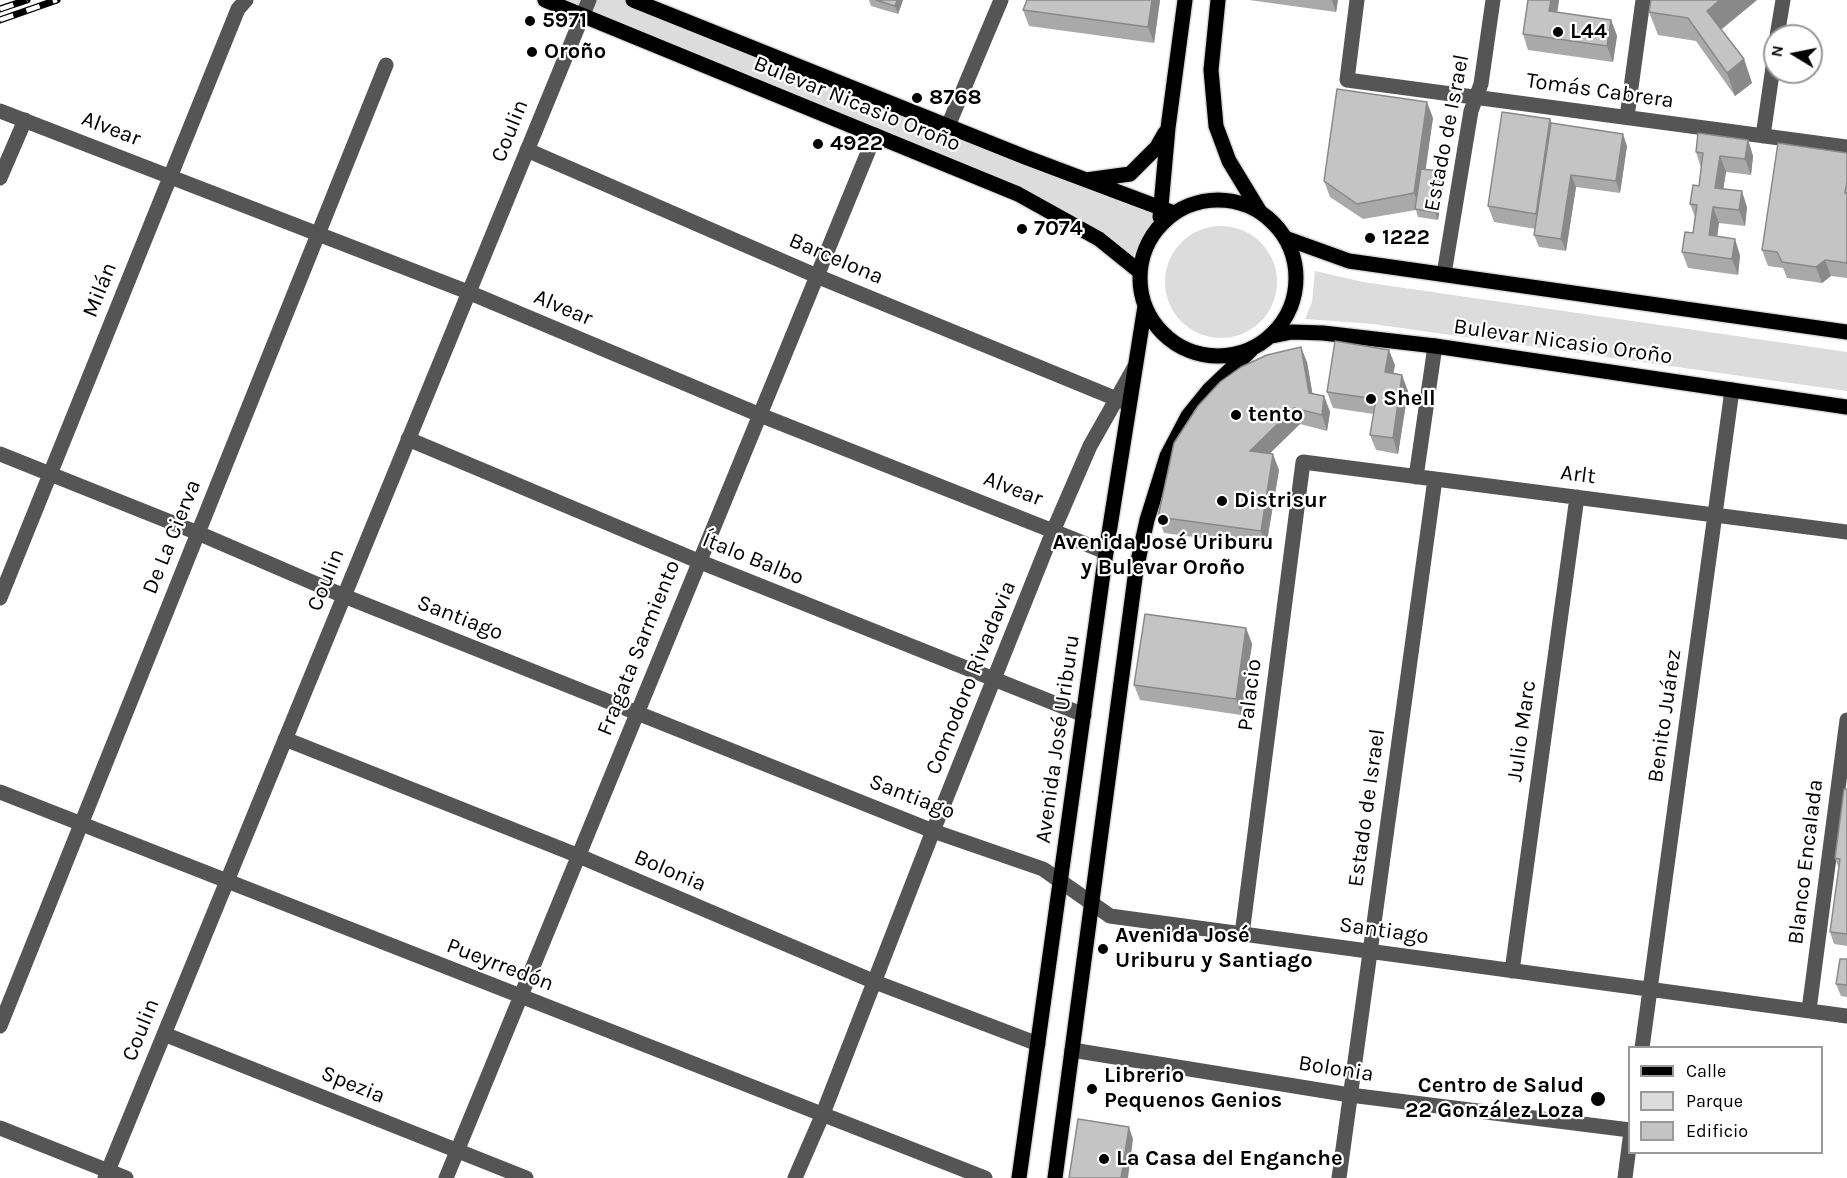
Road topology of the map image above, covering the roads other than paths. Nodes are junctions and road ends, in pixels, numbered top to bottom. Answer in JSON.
{"nodes":[{"id":1,"x":246,"y":0,"type":"edge"},
{"id":2,"x":544,"y":0,"type":"edge"},
{"id":3,"x":589,"y":0,"type":"edge"},
{"id":4,"x":633,"y":0,"type":"edge"},
{"id":5,"x":1001,"y":0,"type":"edge"},
{"id":6,"x":1185,"y":0,"type":"edge"},
{"id":7,"x":1218,"y":0,"type":"edge"},
{"id":8,"x":1358,"y":0,"type":"edge"},
{"id":9,"x":1492,"y":0,"type":"edge"},
{"id":10,"x":1643,"y":0,"type":"edge"},
{"id":11,"x":1783,"y":0,"type":"edge"},
{"id":12,"x":582,"y":15,"type":"junction"},
{"id":13,"x":1780,"y":24,"type":"edge"},
{"id":14,"x":386,"y":65,"type":"dead end"},
{"id":15,"x":1771,"y":84,"type":"edge"},
{"id":16,"x":1476,"y":97,"type":"junction"},
{"id":17,"x":0,"y":111,"type":"edge"},
{"id":18,"x":1627,"y":117,"type":"junction"},
{"id":19,"x":25,"y":120,"type":"junction"},
{"id":20,"x":948,"y":126,"type":"junction"},
{"id":21,"x":1168,"y":128,"type":"junction"},
{"id":22,"x":875,"y":135,"type":"junction"},
{"id":23,"x":1763,"y":136,"type":"junction"},
{"id":24,"x":1847,"y":147,"type":"edge"},
{"id":25,"x":527,"y":150,"type":"junction"},
{"id":26,"x":171,"y":177,"type":"junction"},
{"id":27,"x":0,"y":178,"type":"edge"},
{"id":28,"x":1084,"y":180,"type":"junction"},
{"id":29,"x":1167,"y":211,"type":"junction"},
{"id":30,"x":1260,"y":212,"type":"junction"},
{"id":31,"x":318,"y":234,"type":"junction"},
{"id":32,"x":1286,"y":238,"type":"junction"},
{"id":33,"x":1140,"y":272,"type":"junction"},
{"id":34,"x":1444,"y":274,"type":"junction"},
{"id":35,"x":819,"y":277,"type":"junction"},
{"id":36,"x":468,"y":292,"type":"junction"},
{"id":37,"x":1145,"y":306,"type":"junction"},
{"id":38,"x":1847,"y":332,"type":"edge"},
{"id":39,"x":1272,"y":336,"type":"junction"},
{"id":40,"x":1435,"y":346,"type":"junction"},
{"id":41,"x":1251,"y":350,"type":"junction"},
{"id":42,"x":1732,"y":390,"type":"junction"},
{"id":43,"x":1123,"y":402,"type":"junction"},
{"id":44,"x":1847,"y":407,"type":"edge"},
{"id":45,"x":760,"y":415,"type":"junction"},
{"id":46,"x":408,"y":439,"type":"junction"},
{"id":47,"x":0,"y":454,"type":"edge"},
{"id":48,"x":1303,"y":462,"type":"joint"},
{"id":49,"x":50,"y":474,"type":"junction"},
{"id":50,"x":1416,"y":477,"type":"junction"},
{"id":51,"x":1435,"y":479,"type":"junction"},
{"id":52,"x":1577,"y":497,"type":"junction"},
{"id":53,"x":1715,"y":515,"type":"junction"},
{"id":54,"x":1054,"y":529,"type":"junction"},
{"id":55,"x":1847,"y":532,"type":"edge"},
{"id":56,"x":198,"y":533,"type":"junction"},
{"id":57,"x":1106,"y":552,"type":"junction"},
{"id":58,"x":698,"y":561,"type":"junction"},
{"id":59,"x":344,"y":596,"type":"junction"},
{"id":60,"x":0,"y":598,"type":"edge"},
{"id":61,"x":995,"y":680,"type":"junction"},
{"id":62,"x":637,"y":711,"type":"junction"},
{"id":63,"x":1084,"y":715,"type":"junction"},
{"id":64,"x":1847,"y":720,"type":"edge"},
{"id":65,"x":285,"y":739,"type":"junction"},
{"id":66,"x":0,"y":792,"type":"edge"},
{"id":67,"x":80,"y":824,"type":"junction"},
{"id":68,"x":933,"y":831,"type":"junction"},
{"id":69,"x":579,"y":856,"type":"junction"},
{"id":70,"x":227,"y":882,"type":"junction"},
{"id":71,"x":1060,"y":882,"type":"junction"},
{"id":72,"x":1092,"y":903,"type":"junction"},
{"id":73,"x":1242,"y":934,"type":"junction"},
{"id":74,"x":1371,"y":952,"type":"junction"},
{"id":75,"x":1512,"y":971,"type":"junction"},
{"id":76,"x":875,"y":982,"type":"junction"},
{"id":77,"x":1650,"y":989,"type":"junction"},
{"id":78,"x":521,"y":998,"type":"junction"},
{"id":79,"x":1809,"y":1010,"type":"junction"},
{"id":80,"x":1847,"y":1016,"type":"edge"},
{"id":81,"x":0,"y":1026,"type":"edge"},
{"id":82,"x":164,"y":1034,"type":"junction"},
{"id":83,"x":1038,"y":1044,"type":"junction"},
{"id":84,"x":1642,"y":1046,"type":"edge"},
{"id":85,"x":1072,"y":1050,"type":"junction"},
{"id":86,"x":1350,"y":1095,"type":"junction"},
{"id":87,"x":822,"y":1116,"type":"junction"},
{"id":88,"x":0,"y":1128,"type":"edge"},
{"id":89,"x":1628,"y":1130,"type":"edge"},
{"id":90,"x":1628,"y":1147,"type":"edge"},
{"id":91,"x":456,"y":1151,"type":"junction"},
{"id":92,"x":106,"y":1174,"type":"edge"},
{"id":93,"x":126,"y":1178,"type":"edge"},
{"id":94,"x":446,"y":1178,"type":"edge"},
{"id":95,"x":526,"y":1178,"type":"edge"},
{"id":96,"x":795,"y":1178,"type":"edge"},
{"id":97,"x":985,"y":1178,"type":"edge"},
{"id":98,"x":1019,"y":1178,"type":"edge"},
{"id":99,"x":1055,"y":1178,"type":"edge"},
{"id":100,"x":1339,"y":1178,"type":"edge"},
{"id":101,"x":1624,"y":1178,"type":"edge"}],
"edges":[{"from":1,"to":26,"type":"street","name":"Milán"},
{"from":2,"to":12,"type":"main road","name":"Bulevar Nicasio Oroño"},
{"from":3,"to":12,"type":"street","name":"Coulin"},
{"from":4,"to":20,"type":"main road","name":"Bulevar Nicasio Oroño"},
{"from":5,"to":20,"type":"street"},
{"from":6,"to":21,"type":"main road"},
{"from":7,"to":30,"type":"main road"},
{"from":8,"to":16,"type":"street","name":"Tomás Cabrera"},
{"from":9,"to":16,"type":"street","name":"Estado de Israel"},
{"from":10,"to":18,"type":"street"},
{"from":11,"to":13,"type":"street"},
{"from":12,"to":22,"type":"main road","name":"Bulevar Nicasio Oroño"},
{"from":12,"to":25,"type":"street","name":"Coulin"},
{"from":14,"to":31,"type":"street","name":"De La Cierva"},
{"from":15,"to":23,"type":"street"},
{"from":16,"to":18,"type":"street","name":"Tomás Cabrera"},
{"from":16,"to":34,"type":"street","name":"Estado de Israel"},
{"from":17,"to":19,"type":"street","name":"Alvear"},
{"from":18,"to":23,"type":"street","name":"Tomás Cabrera"},
{"from":19,"to":26,"type":"street","name":"Alvear"},
{"from":19,"to":27,"type":"street"},
{"from":20,"to":28,"type":"main road","name":"Bulevar Nicasio Oroño"},
{"from":21,"to":28,"type":"main road"},
{"from":21,"to":29,"type":"main road"},
{"from":22,"to":33,"type":"main road","name":"Bulevar Nicasio Oroño"},
{"from":22,"to":35,"type":"street","name":"Fragata Sarmiento"},
{"from":23,"to":24,"type":"street","name":"Tomás Cabrera"},
{"from":25,"to":35,"type":"street","name":"Barcelona"},
{"from":25,"to":36,"type":"street","name":"Coulin"},
{"from":26,"to":31,"type":"street","name":"Alvear"},
{"from":26,"to":49,"type":"street","name":"Milán"},
{"from":28,"to":29,"type":"main road","name":"Bulevar Nicasio Oroño"},
{"from":29,"to":30,"type":"main road"},
{"from":29,"to":33,"type":"main road"},
{"from":30,"to":32,"type":"main road"},
{"from":31,"to":36,"type":"street","name":"Alvear"},
{"from":31,"to":56,"type":"street","name":"De La Cierva"},
{"from":32,"to":34,"type":"main road"},
{"from":32,"to":39,"type":"main road"},
{"from":33,"to":37,"type":"main road"},
{"from":34,"to":38,"type":"main road"},
{"from":35,"to":43,"type":"street","name":"Barcelona"},
{"from":35,"to":45,"type":"street","name":"Fragata Sarmiento"},
{"from":36,"to":45,"type":"street","name":"Alvear"},
{"from":36,"to":46,"type":"street","name":"Coulin"},
{"from":37,"to":41,"type":"main road"},
{"from":37,"to":43,"type":"main road","name":"Avenida José Uriburu"},
{"from":39,"to":40,"type":"main road","name":"Bulevar Nicasio Oroño"},
{"from":39,"to":41,"type":"main road"},
{"from":40,"to":42,"type":"main road","name":"Bulevar Nicasio Oroño"},
{"from":40,"to":50,"type":"street"},
{"from":41,"to":72,"type":"main road"},
{"from":42,"to":44,"type":"main road","name":"Bulevar Nicasio Oroño"},
{"from":42,"to":53,"type":"street","name":"Benito Juárez"},
{"from":43,"to":54,"type":"street","name":"Comodoro Rivadavia"},
{"from":43,"to":57,"type":"main road","name":"Avenida José Uriburu"},
{"from":45,"to":54,"type":"street","name":"Alvear"},
{"from":45,"to":58,"type":"street","name":"Fragata Sarmiento"},
{"from":46,"to":58,"type":"street","name":"Ítalo Balbo"},
{"from":46,"to":59,"type":"street","name":"Coulin"},
{"from":47,"to":49,"type":"street","name":"Santiago"},
{"from":48,"to":50,"type":"street","name":"Arlt"},
{"from":48,"to":73,"type":"street","name":"Palacio"},
{"from":49,"to":56,"type":"street","name":"Santiago"},
{"from":49,"to":60,"type":"street","name":"Milán"},
{"from":50,"to":51,"type":"street","name":"Arlt"},
{"from":51,"to":52,"type":"street","name":"Arlt"},
{"from":51,"to":74,"type":"street","name":"Estado de Israel"},
{"from":52,"to":53,"type":"street","name":"Arlt"},
{"from":52,"to":75,"type":"street","name":"Julio Marc"},
{"from":53,"to":55,"type":"street","name":"Arlt"},
{"from":53,"to":77,"type":"street","name":"Benito Juárez"},
{"from":54,"to":57,"type":"street","name":"Alvear"},
{"from":54,"to":61,"type":"street","name":"Comodoro Rivadavia"},
{"from":56,"to":59,"type":"street","name":"Santiago"},
{"from":56,"to":67,"type":"street","name":"De La Cierva"},
{"from":57,"to":63,"type":"main road","name":"Avenida José Uriburu"},
{"from":58,"to":61,"type":"street","name":"Ítalo Balbo"},
{"from":58,"to":62,"type":"street","name":"Fragata Sarmiento"},
{"from":59,"to":62,"type":"street","name":"Santiago"},
{"from":59,"to":65,"type":"street","name":"Coulin"},
{"from":61,"to":63,"type":"street","name":"Ítalo Balbo"},
{"from":61,"to":68,"type":"street","name":"Comodoro Rivadavia"},
{"from":62,"to":68,"type":"street","name":"Santiago"},
{"from":62,"to":69,"type":"street","name":"Fragata Sarmiento"},
{"from":63,"to":71,"type":"main road","name":"Avenida José Uriburu"},
{"from":64,"to":79,"type":"street","name":"Blanco Encalada"},
{"from":65,"to":69,"type":"street","name":"Bolonia"},
{"from":65,"to":70,"type":"street","name":"Coulin"},
{"from":66,"to":67,"type":"street","name":"Pueyrredón"},
{"from":67,"to":70,"type":"street","name":"Pueyrredón"},
{"from":67,"to":81,"type":"street","name":"De La Cierva"},
{"from":68,"to":71,"type":"street","name":"Santiago"},
{"from":68,"to":76,"type":"street","name":"Comodoro Rivadavia"},
{"from":69,"to":76,"type":"street","name":"Bolonia"},
{"from":69,"to":78,"type":"street","name":"Fragata Sarmiento"},
{"from":70,"to":78,"type":"street","name":"Pueyrredón"},
{"from":70,"to":82,"type":"street","name":"Coulin"},
{"from":71,"to":72,"type":"street","name":"Santiago"},
{"from":71,"to":83,"type":"main road","name":"Avenida José Uriburu"},
{"from":72,"to":73,"type":"street","name":"Santiago"},
{"from":72,"to":85,"type":"main road"},
{"from":73,"to":74,"type":"street","name":"Santiago"},
{"from":74,"to":75,"type":"street","name":"Santiago"},
{"from":74,"to":86,"type":"street","name":"Estado de Israel"},
{"from":75,"to":77,"type":"street","name":"Santiago"},
{"from":76,"to":83,"type":"street","name":"Bolonia"},
{"from":76,"to":87,"type":"street","name":"Comodoro Rivadavia"},
{"from":77,"to":79,"type":"street","name":"Santiago"},
{"from":77,"to":84,"type":"street","name":"Benito Juárez"},
{"from":78,"to":87,"type":"street","name":"Pueyrredón"},
{"from":78,"to":91,"type":"street","name":"Fragata Sarmiento"},
{"from":79,"to":80,"type":"street","name":"Santiago"},
{"from":82,"to":91,"type":"street","name":"Spezia"},
{"from":82,"to":92,"type":"street","name":"Coulin"},
{"from":83,"to":98,"type":"main road","name":"Avenida José Uriburu"},
{"from":85,"to":86,"type":"street","name":"Bolonia"},
{"from":85,"to":99,"type":"main road"},
{"from":86,"to":89,"type":"street","name":"Bolonia"},
{"from":86,"to":100,"type":"street","name":"Estado de Israel"},
{"from":87,"to":96,"type":"street","name":"Comodoro Rivadavia"},
{"from":87,"to":97,"type":"street","name":"Pueyrredón"},
{"from":88,"to":92,"type":"street"},
{"from":90,"to":101,"type":"street"},
{"from":91,"to":94,"type":"street","name":"Fragata Sarmiento"},
{"from":91,"to":95,"type":"street","name":"Spezia"},
{"from":92,"to":93,"type":"street"}]}
